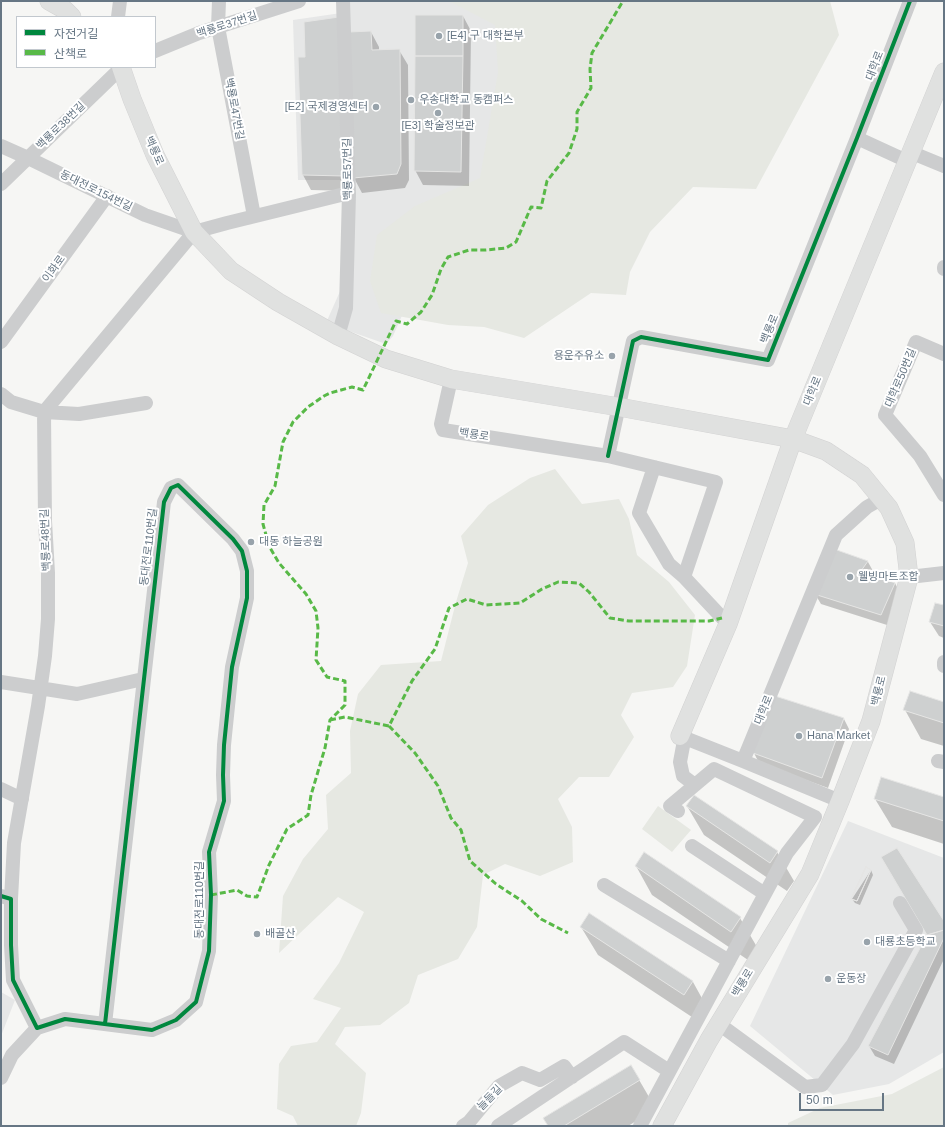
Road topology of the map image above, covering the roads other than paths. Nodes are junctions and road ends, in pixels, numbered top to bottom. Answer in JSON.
{"nodes":[{"id":1,"x":49,"y":1,"type":"edge"},
{"id":2,"x":120,"y":1,"type":"edge"},
{"id":3,"x":219,"y":1,"type":"edge"},
{"id":4,"x":299,"y":1,"type":"edge"},
{"id":5,"x":343,"y":1,"type":"edge"},
{"id":6,"x":910,"y":1,"type":"edge"},
{"id":7,"x":71,"y":16,"type":"edge"},
{"id":8,"x":118,"y":16,"type":"edge"},
{"id":9,"x":218,"y":27,"type":"junction"},
{"id":10,"x":156,"y":51,"type":"edge"},
{"id":11,"x":120,"y":68,"type":"edge"},
{"id":12,"x":121,"y":68,"type":"edge"},
{"id":13,"x":944,"y":72,"type":"edge"},
{"id":14,"x":857,"y":138,"type":"junction"},
{"id":15,"x":1,"y":146,"type":"edge"},
{"id":16,"x":909,"y":156,"type":"junction"},
{"id":17,"x":28,"y":158,"type":"junction"},
{"id":18,"x":944,"y":166,"type":"edge"},
{"id":19,"x":1,"y":184,"type":"edge"},
{"id":20,"x":349,"y":193,"type":"junction"},
{"id":21,"x":107,"y":196,"type":"junction"},
{"id":22,"x":254,"y":216,"type":"junction"},
{"id":23,"x":194,"y":232,"type":"junction"},
{"id":24,"x":338,"y":336,"type":"junction"},
{"id":25,"x":1,"y":342,"type":"edge"},
{"id":26,"x":944,"y":354,"type":"edge"},
{"id":27,"x":451,"y":379,"type":"junction"},
{"id":28,"x":1,"y":394,"type":"edge"},
{"id":29,"x":146,"y":403,"type":"dead end"},
{"id":30,"x":619,"y":407,"type":"junction"},
{"id":31,"x":44,"y":412,"type":"junction"},
{"id":32,"x":793,"y":439,"type":"junction"},
{"id":33,"x":608,"y":456,"type":"junction"},
{"id":34,"x":654,"y":467,"type":"junction"},
{"id":35,"x":944,"y":495,"type":"edge"},
{"id":36,"x":881,"y":499,"type":"junction"},
{"id":37,"x":944,"y":573,"type":"edge"},
{"id":38,"x":684,"y":577,"type":"junction"},
{"id":39,"x":909,"y":577,"type":"junction"},
{"id":40,"x":728,"y":624,"type":"junction"},
{"id":41,"x":944,"y":662,"type":"edge"},
{"id":42,"x":944,"y":666,"type":"edge"},
{"id":43,"x":143,"y":679,"type":"junction"},
{"id":44,"x":1,"y":682,"type":"edge"},
{"id":45,"x":40,"y":687,"type":"junction"},
{"id":46,"x":683,"y":737,"type":"junction"},
{"id":47,"x":743,"y":761,"type":"junction"},
{"id":48,"x":695,"y":786,"type":"junction"},
{"id":49,"x":1,"y":789,"type":"edge"},
{"id":50,"x":22,"y":799,"type":"junction"},
{"id":51,"x":840,"y":802,"type":"junction"},
{"id":52,"x":678,"y":811,"type":"dead end"},
{"id":53,"x":692,"y":846,"type":"dead end"},
{"id":54,"x":604,"y":885,"type":"dead end"},
{"id":55,"x":765,"y":894,"type":"junction"},
{"id":56,"x":6,"y":898,"type":"edge"},
{"id":57,"x":900,"y":903,"type":"dead end"},
{"id":58,"x":729,"y":961,"type":"junction"},
{"id":59,"x":105,"y":1024,"type":"junction"},
{"id":60,"x":719,"y":1024,"type":"junction"},
{"id":61,"x":37,"y":1028,"type":"junction"},
{"id":62,"x":568,"y":1071,"type":"junction"},
{"id":63,"x":669,"y":1071,"type":"junction"},
{"id":64,"x":1,"y":1078,"type":"edge"},
{"id":65,"x":463,"y":1126,"type":"edge"},
{"id":66,"x":498,"y":1126,"type":"edge"},
{"id":67,"x":640,"y":1126,"type":"edge"},
{"id":68,"x":662,"y":1126,"type":"edge"}],
"edges":[{"from":1,"to":7,"type":"main road"},
{"from":2,"to":8,"type":"street"},
{"from":3,"to":9,"type":"street","name":"백룡로47번길"},
{"from":4,"to":9,"type":"street","name":"백룡로37번길"},
{"from":5,"to":20,"type":"street","name":"백룡로57번길"},
{"from":6,"to":14,"type":"street","name":"대학로"},
{"from":9,"to":10,"type":"street","name":"백룡로37번길"},
{"from":9,"to":22,"type":"street","name":"백룡로47번길"},
{"from":11,"to":17,"type":"street","name":"백룡로38번길"},
{"from":12,"to":23,"type":"main road","name":"백룡로"},
{"from":13,"to":16,"type":"main road","name":"대학로"},
{"from":14,"to":16,"type":"street"},
{"from":14,"to":30,"type":"street","name":"백룡로"},
{"from":15,"to":17,"type":"street","name":"동대전로154번길"},
{"from":16,"to":18,"type":"street"},
{"from":16,"to":32,"type":"main road","name":"대학로"},
{"from":17,"to":19,"type":"street","name":"백룡로38번길"},
{"from":17,"to":21,"type":"street","name":"동대전로154번길"},
{"from":20,"to":22,"type":"street"},
{"from":20,"to":24,"type":"street","name":"백룡로57번길"},
{"from":21,"to":23,"type":"street","name":"동대전로154번길"},
{"from":21,"to":25,"type":"street","name":"이화로"},
{"from":22,"to":23,"type":"street"},
{"from":23,"to":24,"type":"main road","name":"백룡로"},
{"from":23,"to":31,"type":"street"},
{"from":24,"to":27,"type":"main road","name":"백룡로"},
{"from":26,"to":35,"type":"street","name":"대학로50번길"},
{"from":27,"to":30,"type":"main road","name":"백룡로"},
{"from":27,"to":33,"type":"street","name":"백룡로"},
{"from":28,"to":31,"type":"street"},
{"from":29,"to":31,"type":"street"},
{"from":30,"to":32,"type":"main road","name":"백룡로"},
{"from":30,"to":33,"type":"street"},
{"from":31,"to":45,"type":"street","name":"백룡로48번길"},
{"from":32,"to":36,"type":"main road","name":"백룡로"},
{"from":32,"to":40,"type":"main road","name":"대학로"},
{"from":33,"to":34,"type":"street","name":"백룡로"},
{"from":34,"to":38,"type":"street"},
{"from":34,"to":38,"type":"street","name":"백룡로"},
{"from":36,"to":39,"type":"main road","name":"백룡로"},
{"from":36,"to":47,"type":"street","name":"대학로"},
{"from":37,"to":39,"type":"street"},
{"from":38,"to":40,"type":"street"},
{"from":39,"to":51,"type":"main road","name":"백룡로"},
{"from":40,"to":46,"type":"main road","name":"대학로"},
{"from":41,"to":42,"type":"street"},
{"from":43,"to":45,"type":"street"},
{"from":43,"to":59,"type":"street","name":"동대전로110번길"},
{"from":43,"to":59,"type":"street","name":"동대전로110번길"},
{"from":44,"to":45,"type":"street"},
{"from":45,"to":50,"type":"street","name":"백룡로48번길"},
{"from":46,"to":47,"type":"street"},
{"from":46,"to":48,"type":"street"},
{"from":47,"to":51,"type":"street"},
{"from":48,"to":52,"type":"street"},
{"from":48,"to":55,"type":"street"},
{"from":49,"to":50,"type":"street"},
{"from":50,"to":56,"type":"street","name":"백룡로48번길"},
{"from":51,"to":60,"type":"main road","name":"백룡로"},
{"from":53,"to":55,"type":"street"},
{"from":54,"to":58,"type":"street"},
{"from":55,"to":58,"type":"street"},
{"from":56,"to":61,"type":"street"},
{"from":57,"to":60,"type":"street"},
{"from":58,"to":63,"type":"street"},
{"from":59,"to":61,"type":"street","name":"동대전로110번길"},
{"from":60,"to":68,"type":"main road","name":"백룡로"},
{"from":61,"to":64,"type":"street","name":"동대전로110번길"},
{"from":62,"to":63,"type":"street"},
{"from":62,"to":65,"type":"street","name":"늘들길"},
{"from":62,"to":66,"type":"street"},
{"from":63,"to":67,"type":"street"}]}
